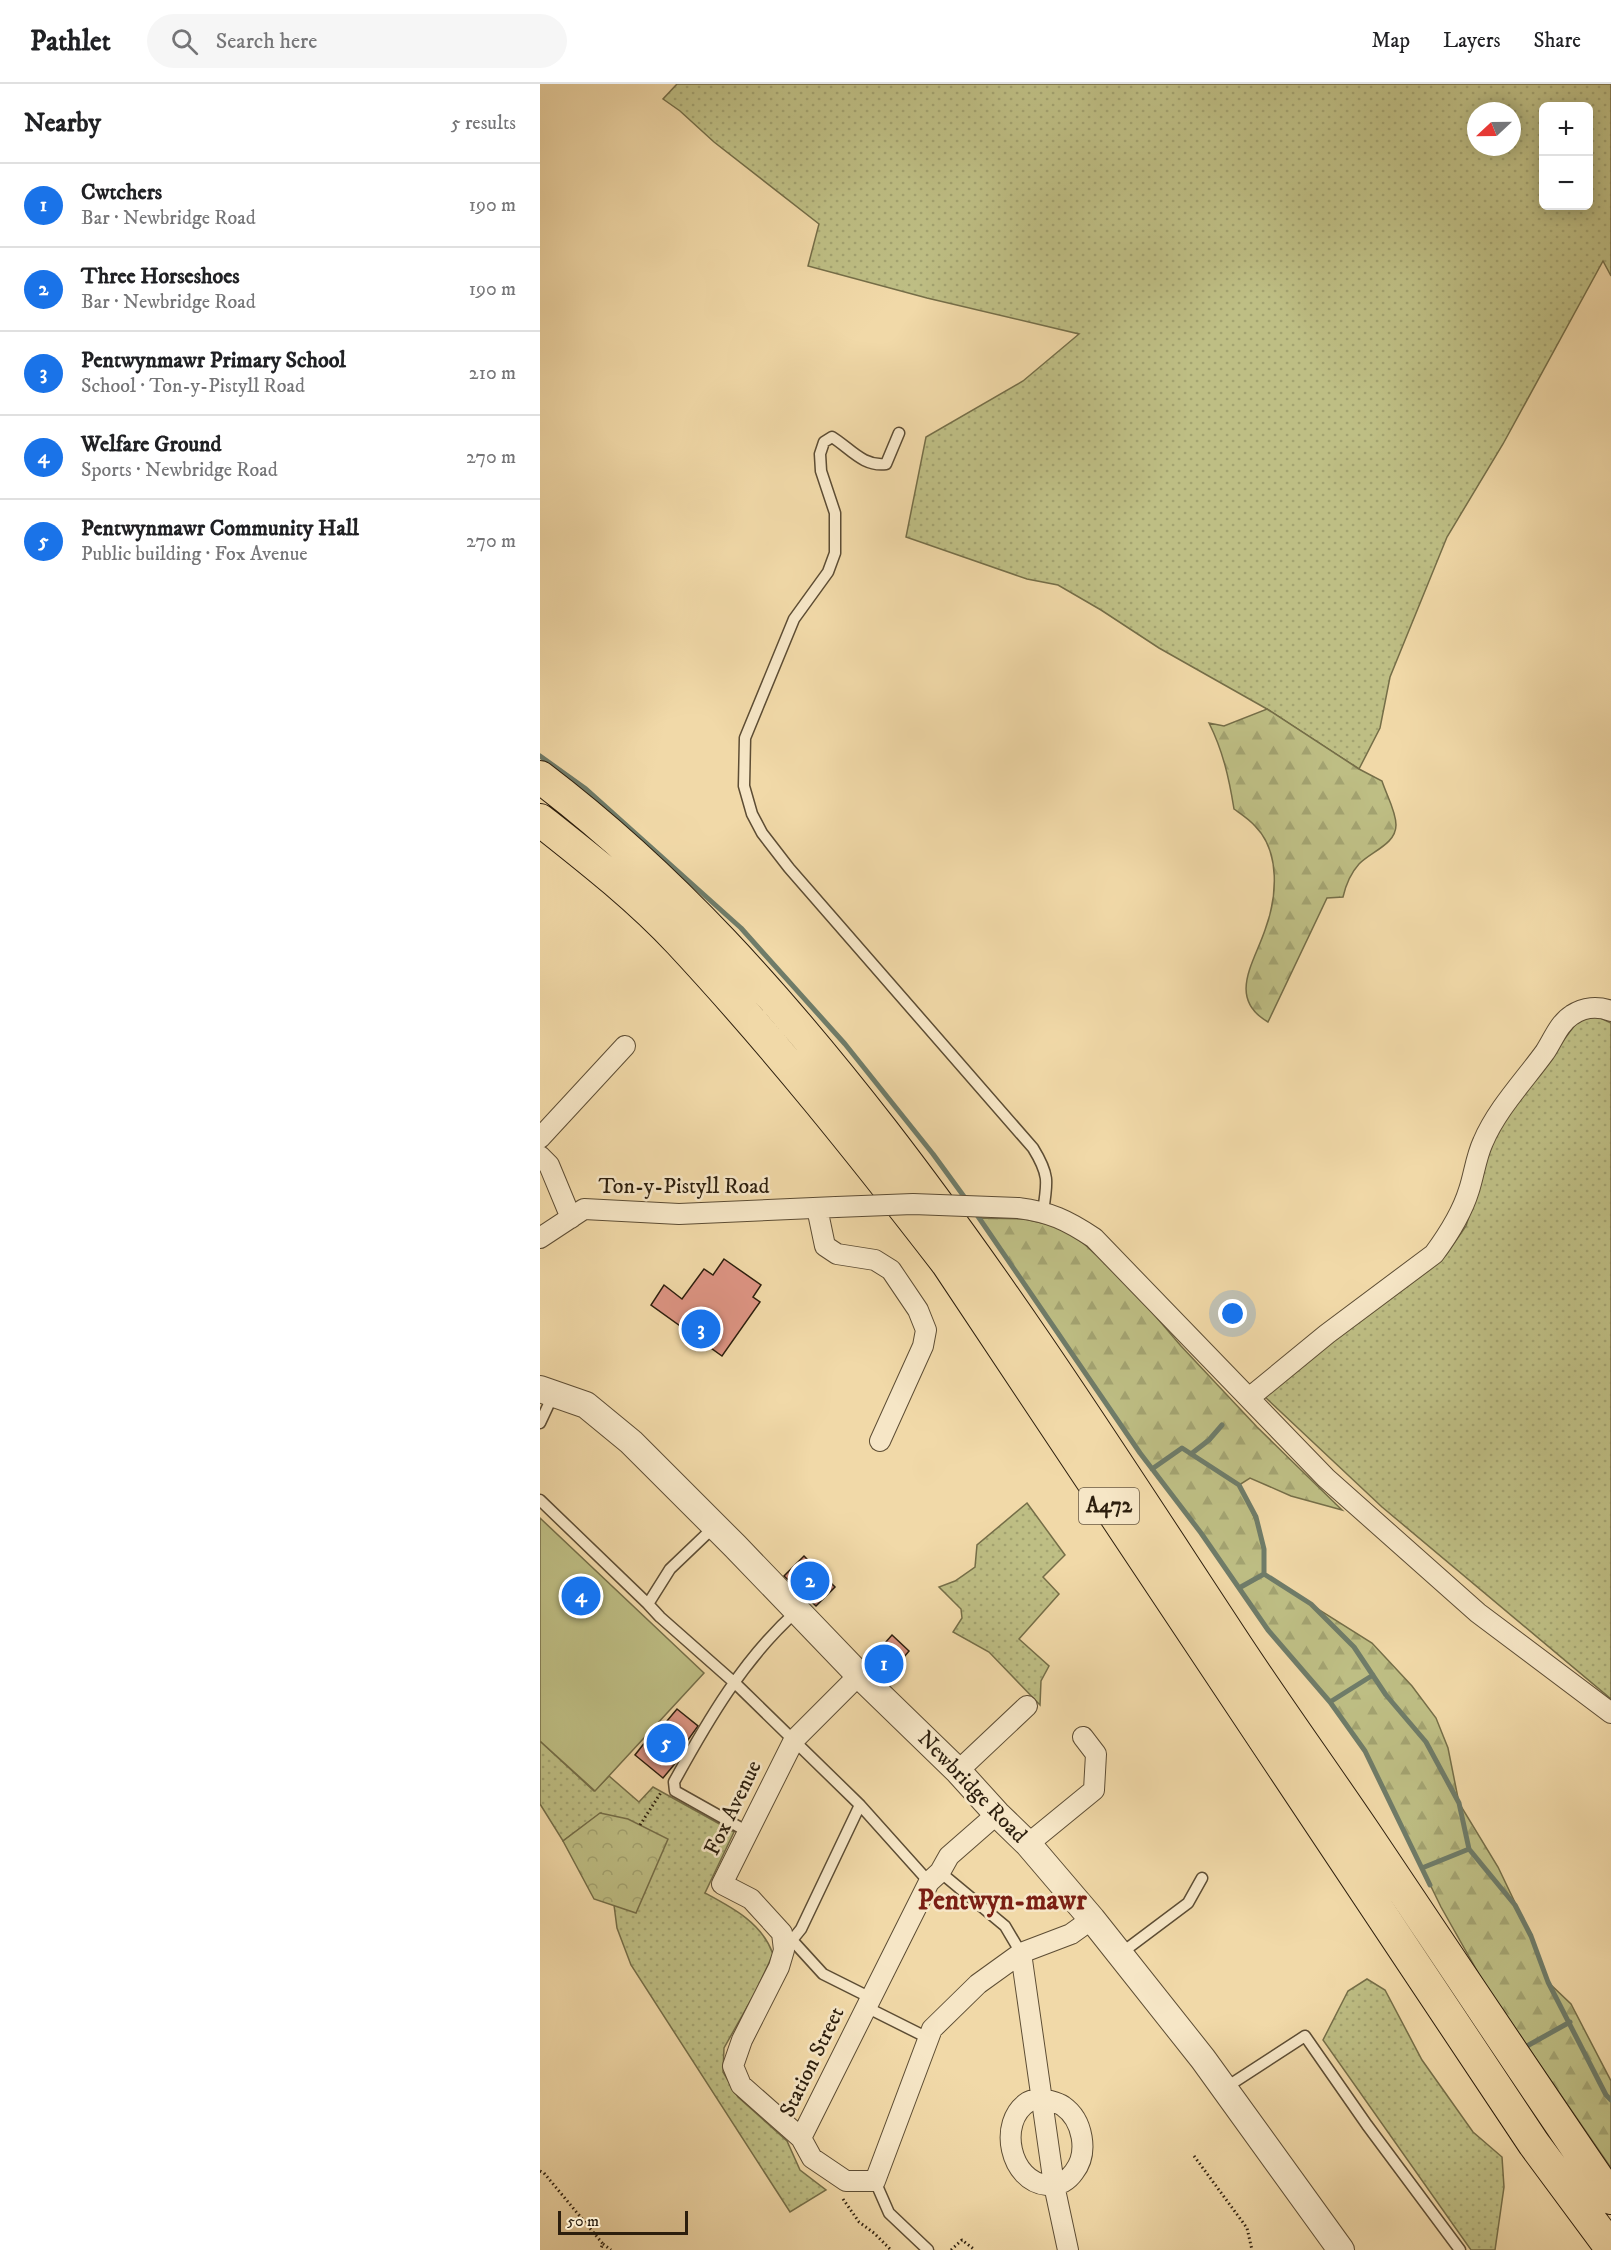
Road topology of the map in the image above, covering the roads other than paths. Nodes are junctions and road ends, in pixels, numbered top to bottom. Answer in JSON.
{"nodes":[{"id":1,"x":899,"y":433,"type":"dead end"},
{"id":2,"x":540,"y":777,"type":"edge"},
{"id":3,"x":540,"y":820,"type":"edge"},
{"id":4,"x":1611,"y":1011,"type":"edge"},
{"id":5,"x":626,"y":1046,"type":"dead end"},
{"id":6,"x":540,"y":1138,"type":"edge"},
{"id":7,"x":540,"y":1156,"type":"edge"},
{"id":8,"x":827,"y":1208,"type":"junction"},
{"id":9,"x":1043,"y":1211,"type":"junction"},
{"id":10,"x":571,"y":1218,"type":"junction"},
{"id":11,"x":540,"y":1238,"type":"edge"},
{"id":12,"x":547,"y":1391,"type":"edge"},
{"id":13,"x":1249,"y":1398,"type":"junction"},
{"id":14,"x":540,"y":1423,"type":"edge"},
{"id":15,"x":880,"y":1441,"type":"dead end"},
{"id":16,"x":540,"y":1500,"type":"edge"},
{"id":17,"x":715,"y":1526,"type":"junction"},
{"id":18,"x":648,"y":1604,"type":"junction"},
{"id":19,"x":797,"y":1610,"type":"junction"},
{"id":20,"x":860,"y":1675,"type":"junction"},
{"id":21,"x":733,"y":1682,"type":"junction"},
{"id":22,"x":1027,"y":1706,"type":"dead end"},
{"id":23,"x":1611,"y":1713,"type":"edge"},
{"id":24,"x":1083,"y":1737,"type":"dead end"},
{"id":25,"x":794,"y":1740,"type":"junction"},
{"id":26,"x":958,"y":1771,"type":"junction"},
{"id":27,"x":860,"y":1805,"type":"junction"},
{"id":28,"x":997,"y":1814,"type":"junction"},
{"id":29,"x":748,"y":1832,"type":"junction"},
{"id":30,"x":1028,"y":1844,"type":"junction"},
{"id":31,"x":934,"y":1877,"type":"junction"},
{"id":32,"x":1202,"y":1878,"type":"dead end"},
{"id":33,"x":1092,"y":1919,"type":"junction"},
{"id":34,"x":788,"y":1945,"type":"junction"},
{"id":35,"x":1021,"y":1953,"type":"junction"},
{"id":36,"x":1120,"y":1954,"type":"junction"},
{"id":37,"x":868,"y":2002,"type":"junction"},
{"id":38,"x":928,"y":2038,"type":"junction"},
{"id":39,"x":1224,"y":2088,"type":"junction"},
{"id":40,"x":1041,"y":2098,"type":"junction"},
{"id":41,"x":801,"y":2138,"type":"junction"},
{"id":42,"x":866,"y":2181,"type":"junction"},
{"id":43,"x":1054,"y":2186,"type":"junction"},
{"id":44,"x":1611,"y":2198,"type":"edge"},
{"id":45,"x":1611,"y":2248,"type":"edge"},
{"id":46,"x":928,"y":2250,"type":"edge"},
{"id":47,"x":1068,"y":2250,"type":"edge"},
{"id":48,"x":1341,"y":2250,"type":"edge"},
{"id":49,"x":1460,"y":2250,"type":"edge"}],
"edges":[{"from":1,"to":9,"type":"lane"},
{"from":2,"to":44,"type":"main road","number":"A472"},
{"from":3,"to":45,"type":"main road","number":"A472"},
{"from":4,"to":13,"type":"street"},
{"from":5,"to":6,"type":"street"},
{"from":7,"to":10,"type":"street"},
{"from":8,"to":9,"type":"street","name":"Ton-y-Pistyll Road","bridge":true},
{"from":8,"to":10,"type":"street","name":"Ton-y-Pistyll Road"},
{"from":8,"to":15,"type":"street"},
{"from":9,"to":13,"type":"street","name":"Ton-y-Pistyll Road"},
{"from":10,"to":11,"type":"street","name":"Ton-y-Pistyll Road"},
{"from":12,"to":14,"type":"lane"},
{"from":12,"to":17,"type":"street","name":"Newbridge Road"},
{"from":13,"to":23,"type":"street","name":"Ton-y-Pistyll Road"},
{"from":16,"to":18,"type":"lane"},
{"from":17,"to":18,"type":"lane"},
{"from":17,"to":19,"type":"street","name":"Newbridge Road"},
{"from":18,"to":21,"type":"lane"},
{"from":19,"to":20,"type":"street","name":"Newbridge Road"},
{"from":19,"to":21,"type":"lane"},
{"from":20,"to":25,"type":"street","name":"Fox Avenue"},
{"from":20,"to":26,"type":"street","name":"Newbridge Road"},
{"from":21,"to":25,"type":"lane"},
{"from":21,"to":29,"type":"lane"},
{"from":22,"to":26,"type":"street"},
{"from":24,"to":30,"type":"street"},
{"from":25,"to":27,"type":"lane"},
{"from":25,"to":29,"type":"street","name":"Fox Avenue"},
{"from":26,"to":28,"type":"street","name":"Newbridge Road"},
{"from":27,"to":31,"type":"lane"},
{"from":27,"to":34,"type":"lane"},
{"from":28,"to":30,"type":"street","name":"Newbridge Road"},
{"from":28,"to":31,"type":"street","name":"Station Street"},
{"from":29,"to":34,"type":"street","name":"Fox Avenue"},
{"from":30,"to":33,"type":"street","name":"Newbridge Road"},
{"from":31,"to":35,"type":"lane"},
{"from":31,"to":37,"type":"street","name":"Station Street"},
{"from":32,"to":36,"type":"lane"},
{"from":33,"to":35,"type":"street"},
{"from":33,"to":36,"type":"street","name":"Newbridge Road"},
{"from":34,"to":37,"type":"lane"},
{"from":34,"to":41,"type":"street"},
{"from":35,"to":38,"type":"street"},
{"from":35,"to":40,"type":"street"},
{"from":36,"to":39,"type":"street","name":"Newbridge Road"},
{"from":37,"to":38,"type":"lane"},
{"from":37,"to":41,"type":"street","name":"Station Street"},
{"from":38,"to":42,"type":"street"},
{"from":39,"to":48,"type":"street","name":"Newbridge Road"},
{"from":39,"to":49,"type":"lane"},
{"from":40,"to":43,"type":"street"},
{"from":40,"to":43,"type":"street"},
{"from":40,"to":43,"type":"street"},
{"from":41,"to":42,"type":"street","name":"Station Street"},
{"from":42,"to":46,"type":"lane"},
{"from":43,"to":47,"type":"street"}]}
